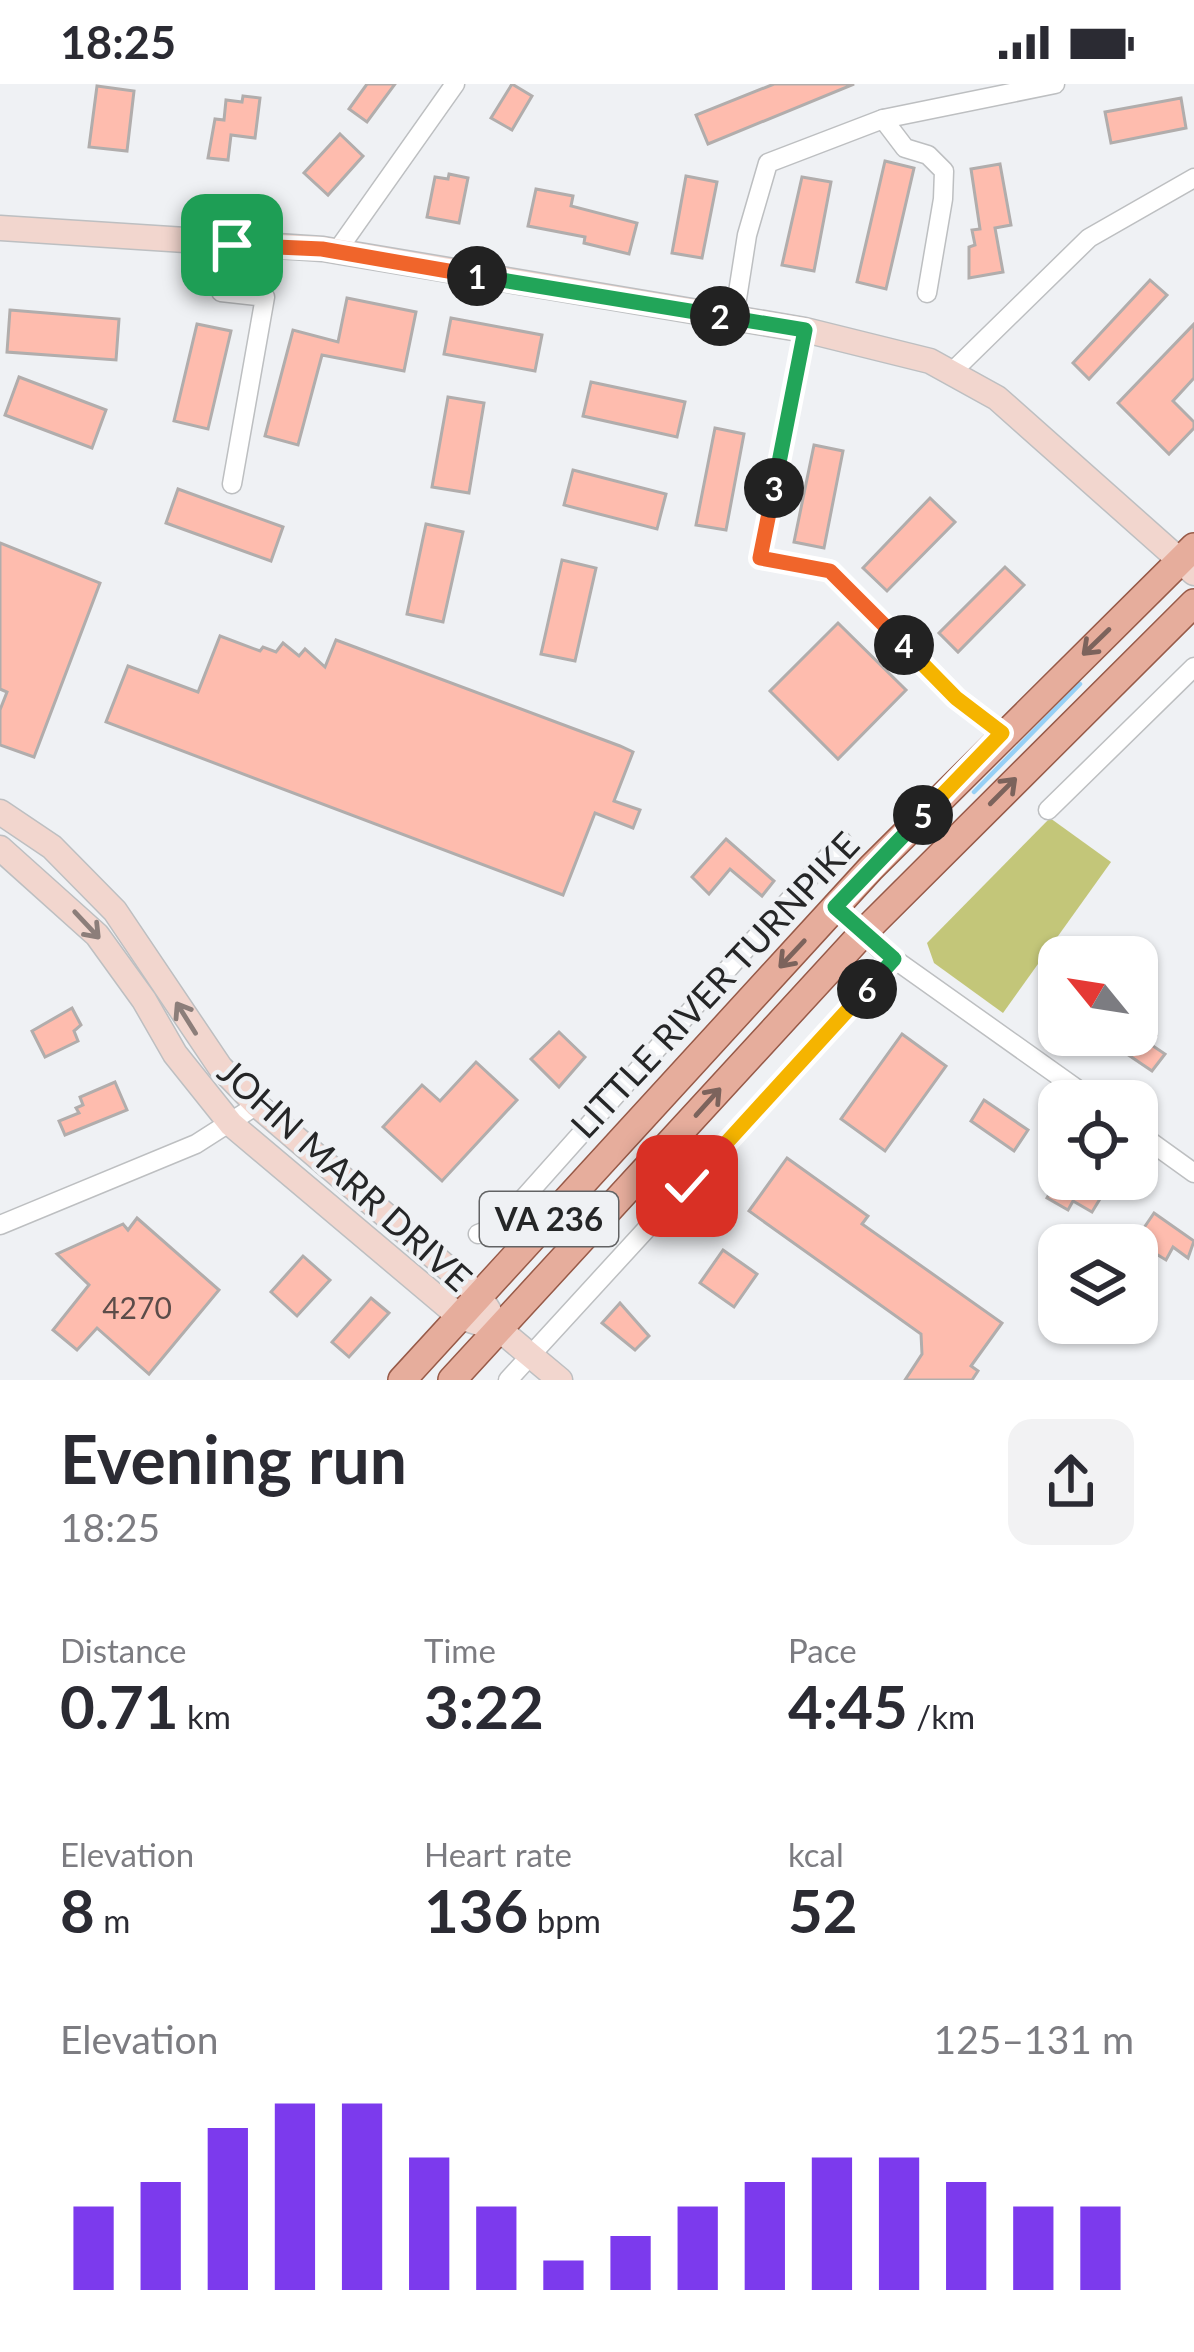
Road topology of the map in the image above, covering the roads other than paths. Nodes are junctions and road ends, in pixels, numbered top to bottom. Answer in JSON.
{"nodes":[{"id":1,"x":454,"y":84,"type":"edge"},
{"id":2,"x":1055,"y":84,"type":"edge"},
{"id":3,"x":883,"y":118,"type":"junction"},
{"id":4,"x":1194,"y":178,"type":"edge"},
{"id":5,"x":0,"y":228,"type":"edge"},
{"id":6,"x":232,"y":245,"type":"junction"},
{"id":7,"x":337,"y":251,"type":"junction"},
{"id":8,"x":927,"y":293,"type":"dead end"},
{"id":9,"x":734,"y":318,"type":"junction"},
{"id":10,"x":805,"y":330,"type":"junction"},
{"id":11,"x":952,"y":371,"type":"junction"},
{"id":12,"x":232,"y":484,"type":"dead end"},
{"id":13,"x":1189,"y":560,"type":"edge"},
{"id":14,"x":1194,"y":603,"type":"edge"},
{"id":15,"x":1194,"y":668,"type":"edge"},
{"id":16,"x":1002,"y":733,"type":"junction"},
{"id":17,"x":1048,"y":810,"type":"dead end"},
{"id":18,"x":0,"y":812,"type":"edge"},
{"id":19,"x":842,"y":842,"type":"dead end"},
{"id":20,"x":0,"y":848,"type":"edge"},
{"id":21,"x":835,"y":907,"type":"junction"},
{"id":22,"x":862,"y":934,"type":"junction"},
{"id":23,"x":894,"y":959,"type":"junction"},
{"id":24,"x":1064,"y":1080,"type":"edge"},
{"id":25,"x":257,"y":1105,"type":"junction"},
{"id":26,"x":231,"y":1124,"type":"junction"},
{"id":27,"x":1158,"y":1147,"type":"edge"},
{"id":28,"x":1194,"y":1173,"type":"edge"},
{"id":29,"x":0,"y":1225,"type":"edge"},
{"id":30,"x":478,"y":1234,"type":"dead end"},
{"id":31,"x":470,"y":1306,"type":"junction"},
{"id":32,"x":499,"y":1329,"type":"junction"},
{"id":33,"x":533,"y":1353,"type":"junction"},
{"id":34,"x":402,"y":1380,"type":"edge"},
{"id":35,"x":452,"y":1380,"type":"edge"},
{"id":36,"x":508,"y":1380,"type":"edge"},
{"id":37,"x":560,"y":1380,"type":"edge"}],
"edges":[{"from":1,"to":7,"type":"street"},
{"from":2,"to":3,"type":"street"},
{"from":3,"to":8,"type":"street"},
{"from":3,"to":9,"type":"street"},
{"from":4,"to":11,"type":"street"},
{"from":5,"to":6,"type":"street"},
{"from":6,"to":7,"type":"street"},
{"from":6,"to":12,"type":"street"},
{"from":7,"to":9,"type":"street"},
{"from":9,"to":10,"type":"street"},
{"from":10,"to":11,"type":"street"},
{"from":10,"to":16,"type":"street"},
{"from":11,"to":13,"type":"street"},
{"from":13,"to":16,"type":"main road","name":"LITTLE RIVER TURNPIKE","number":"VA 236","one_way":true},
{"from":22,"to":14,"type":"main road","name":"LITTLE RIVER TURNPIKE","number":"VA 236","one_way":true},
{"from":15,"to":17,"type":"street"},
{"from":16,"to":21,"type":"main road","name":"LITTLE RIVER TURNPIKE","number":"VA 236"},
{"from":25,"to":18,"type":"street","name":"JOHN MARR DRIVE","one_way":true},
{"from":19,"to":30,"type":"street"},
{"from":20,"to":26,"type":"street","name":"JOHN MARR DRIVE","one_way":true},
{"from":21,"to":22,"type":"street"},
{"from":21,"to":31,"type":"main road","name":"LITTLE RIVER TURNPIKE","number":"VA 236","one_way":true},
{"from":22,"to":23,"type":"street"},
{"from":32,"to":22,"type":"main road","name":"LITTLE RIVER TURNPIKE","number":"VA 236","one_way":true},
{"from":23,"to":24,"type":"street"},
{"from":23,"to":33,"type":"street"},
{"from":25,"to":26,"type":"street"},
{"from":25,"to":31,"type":"street","name":"JOHN MARR DRIVE"},
{"from":26,"to":29,"type":"street"},
{"from":26,"to":31,"type":"street","name":"JOHN MARR DRIVE"},
{"from":27,"to":28,"type":"street"},
{"from":31,"to":32,"type":"street","name":"JOHN MARR DRIVE"},
{"from":31,"to":34,"type":"main road","name":"LITTLE RIVER TURNPIKE","number":"VA 236"},
{"from":32,"to":33,"type":"street","name":"JOHN MARR DRIVE"},
{"from":32,"to":35,"type":"main road","name":"LITTLE RIVER TURNPIKE","number":"VA 236"},
{"from":33,"to":36,"type":"street"},
{"from":33,"to":37,"type":"street","name":"JOHN MARR DRIVE"}]}
